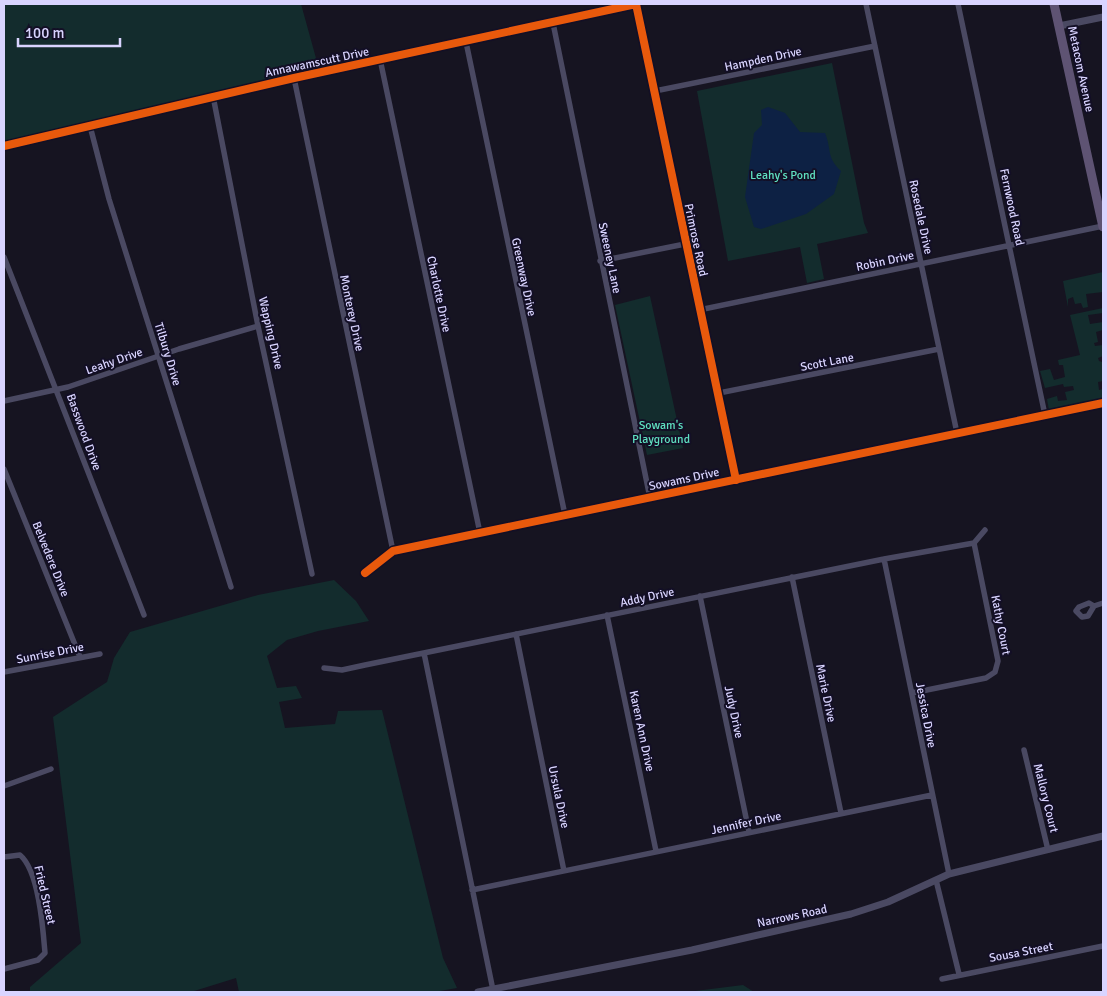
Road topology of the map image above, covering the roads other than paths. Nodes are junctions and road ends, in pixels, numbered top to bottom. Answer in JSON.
{"nodes":[{"id":1,"x":636,"y":4,"type":"edge"},
{"id":2,"x":866,"y":4,"type":"edge"},
{"id":3,"x":958,"y":4,"type":"edge"},
{"id":4,"x":1054,"y":4,"type":"edge"},
{"id":5,"x":1103,"y":17,"type":"edge"},
{"id":6,"x":553,"y":23,"type":"junction"},
{"id":7,"x":1059,"y":26,"type":"junction"},
{"id":8,"x":466,"y":42,"type":"junction"},
{"id":9,"x":875,"y":46,"type":"junction"},
{"id":10,"x":380,"y":59,"type":"junction"},
{"id":11,"x":294,"y":78,"type":"junction"},
{"id":12,"x":654,"y":91,"type":"junction"},
{"id":13,"x":213,"y":96,"type":"junction"},
{"id":14,"x":90,"y":126,"type":"junction"},
{"id":15,"x":4,"y":146,"type":"edge"},
{"id":16,"x":1103,"y":226,"type":"edge"},
{"id":17,"x":685,"y":244,"type":"junction"},
{"id":18,"x":1010,"y":246,"type":"junction"},
{"id":19,"x":4,"y":257,"type":"edge"},
{"id":20,"x":600,"y":261,"type":"junction"},
{"id":21,"x":921,"y":264,"type":"junction"},
{"id":22,"x":699,"y":310,"type":"junction"},
{"id":23,"x":258,"y":326,"type":"junction"},
{"id":24,"x":939,"y":349,"type":"junction"},
{"id":25,"x":158,"y":357,"type":"junction"},
{"id":26,"x":57,"y":389,"type":"junction"},
{"id":27,"x":719,"y":393,"type":"junction"},
{"id":28,"x":4,"y":401,"type":"edge"},
{"id":29,"x":1103,"y":404,"type":"edge"},
{"id":30,"x":1045,"y":415,"type":"junction"},
{"id":31,"x":957,"y":433,"type":"junction"},
{"id":32,"x":4,"y":469,"type":"edge"},
{"id":33,"x":736,"y":480,"type":"junction"},
{"id":34,"x":650,"y":498,"type":"junction"},
{"id":35,"x":565,"y":515,"type":"junction"},
{"id":36,"x":985,"y":530,"type":"dead end"},
{"id":37,"x":480,"y":533,"type":"junction"},
{"id":38,"x":974,"y":543,"type":"junction"},
{"id":39,"x":393,"y":551,"type":"junction"},
{"id":40,"x":884,"y":558,"type":"junction"},
{"id":41,"x":365,"y":573,"type":"dead end"},
{"id":42,"x":312,"y":574,"type":"dead end"},
{"id":43,"x":792,"y":577,"type":"junction"},
{"id":44,"x":231,"y":587,"type":"dead end"},
{"id":45,"x":700,"y":596,"type":"junction"},
{"id":46,"x":1103,"y":603,"type":"edge"},
{"id":47,"x":1094,"y":606,"type":"dead end"},
{"id":48,"x":144,"y":615,"type":"dead end"},
{"id":49,"x":607,"y":615,"type":"junction"},
{"id":50,"x":516,"y":634,"type":"junction"},
{"id":51,"x":424,"y":653,"type":"junction"},
{"id":52,"x":100,"y":654,"type":"dead end"},
{"id":53,"x":80,"y":658,"type":"junction"},
{"id":54,"x":324,"y":668,"type":"dead end"},
{"id":55,"x":4,"y":672,"type":"edge"},
{"id":56,"x":912,"y":693,"type":"junction"},
{"id":57,"x":1024,"y":750,"type":"dead end"},
{"id":58,"x":50,"y":770,"type":"dead end"},
{"id":59,"x":4,"y":786,"type":"edge"},
{"id":60,"x":932,"y":795,"type":"junction"},
{"id":61,"x":841,"y":813,"type":"junction"},
{"id":62,"x":749,"y":832,"type":"junction"},
{"id":63,"x":1103,"y":836,"type":"edge"},
{"id":64,"x":1048,"y":850,"type":"junction"},
{"id":65,"x":656,"y":852,"type":"junction"},
{"id":66,"x":4,"y":857,"type":"edge"},
{"id":67,"x":564,"y":871,"type":"junction"},
{"id":68,"x":949,"y":874,"type":"junction"},
{"id":69,"x":936,"y":880,"type":"junction"},
{"id":70,"x":472,"y":890,"type":"junction"},
{"id":71,"x":1103,"y":946,"type":"edge"},
{"id":72,"x":4,"y":969,"type":"edge"},
{"id":73,"x":959,"y":974,"type":"junction"},
{"id":74,"x":942,"y":979,"type":"dead end"},
{"id":75,"x":493,"y":990,"type":"junction"},
{"id":76,"x":478,"y":992,"type":"edge"}],
"edges":[{"from":1,"to":6,"type":"street","name":"Annawamscutt Drive"},
{"from":1,"to":12,"type":"street","name":"Primrose Road"},
{"from":2,"to":9,"type":"street","name":"Rosedale Drive"},
{"from":3,"to":18,"type":"street","name":"Fernwood Road"},
{"from":4,"to":7,"type":"main road","name":"Metacom Avenue"},
{"from":5,"to":7,"type":"street"},
{"from":6,"to":8,"type":"street","name":"Annawamscutt Drive"},
{"from":6,"to":20,"type":"street","name":"Sweeney Lane"},
{"from":7,"to":16,"type":"main road","name":"Metacom Avenue"},
{"from":8,"to":10,"type":"street","name":"Annawamscutt Drive"},
{"from":8,"to":35,"type":"street","name":"Greenway Drive"},
{"from":9,"to":12,"type":"street","name":"Hampden Drive"},
{"from":9,"to":21,"type":"street","name":"Rosedale Drive"},
{"from":10,"to":11,"type":"street","name":"Annawamscutt Drive"},
{"from":10,"to":37,"type":"street","name":"Charlotte Drive"},
{"from":11,"to":13,"type":"street","name":"Annawamscutt Drive"},
{"from":11,"to":39,"type":"street","name":"Monterey Drive"},
{"from":12,"to":17,"type":"street","name":"Primrose Road"},
{"from":13,"to":14,"type":"street","name":"Annawamscutt Drive"},
{"from":13,"to":23,"type":"street","name":"Wapping Drive"},
{"from":14,"to":15,"type":"street","name":"Annawamscutt Drive"},
{"from":14,"to":25,"type":"street","name":"Tilbury Drive"},
{"from":16,"to":18,"type":"street","name":"Robin Drive"},
{"from":17,"to":20,"type":"street"},
{"from":17,"to":22,"type":"street","name":"Primrose Road"},
{"from":18,"to":21,"type":"street","name":"Robin Drive"},
{"from":18,"to":30,"type":"street","name":"Fernwood Road"},
{"from":19,"to":26,"type":"street","name":"Basswood Drive"},
{"from":20,"to":34,"type":"street","name":"Sweeney Lane"},
{"from":21,"to":22,"type":"street","name":"Robin Drive"},
{"from":21,"to":24,"type":"street","name":"Rosedale Drive"},
{"from":22,"to":27,"type":"street","name":"Primrose Road"},
{"from":23,"to":25,"type":"street","name":"Leahy Drive"},
{"from":23,"to":42,"type":"street","name":"Wapping Drive"},
{"from":24,"to":27,"type":"street","name":"Scott Lane"},
{"from":24,"to":31,"type":"street","name":"Rosedale Drive"},
{"from":25,"to":26,"type":"street","name":"Leahy Drive"},
{"from":25,"to":44,"type":"street","name":"Tilbury Drive"},
{"from":26,"to":28,"type":"street","name":"Leahy Drive"},
{"from":26,"to":48,"type":"street","name":"Basswood Drive"},
{"from":27,"to":33,"type":"street","name":"Primrose Road"},
{"from":29,"to":30,"type":"street","name":"Sowams Drive"},
{"from":30,"to":31,"type":"street","name":"Sowams Drive"},
{"from":31,"to":33,"type":"street","name":"Sowams Drive"},
{"from":32,"to":53,"type":"street","name":"Belvedere Drive"},
{"from":33,"to":34,"type":"street","name":"Sowams Drive"},
{"from":34,"to":35,"type":"street","name":"Sowams Drive"},
{"from":35,"to":37,"type":"street","name":"Sowams Drive"},
{"from":36,"to":38,"type":"street"},
{"from":37,"to":39,"type":"street","name":"Sowams Drive"},
{"from":38,"to":40,"type":"street","name":"Addy Drive"},
{"from":38,"to":56,"type":"street","name":"Kathy Court"},
{"from":39,"to":41,"type":"street","name":"Sowams Drive"},
{"from":40,"to":43,"type":"street","name":"Addy Drive"},
{"from":40,"to":56,"type":"street","name":"Jessica Drive"},
{"from":43,"to":45,"type":"street","name":"Addy Drive"},
{"from":43,"to":61,"type":"street","name":"Marie Drive"},
{"from":45,"to":49,"type":"street","name":"Addy Drive"},
{"from":45,"to":62,"type":"street","name":"Judy Drive"},
{"from":46,"to":47,"type":"street"},
{"from":49,"to":50,"type":"street","name":"Addy Drive"},
{"from":49,"to":65,"type":"street","name":"Karen Ann Drive"},
{"from":50,"to":51,"type":"street","name":"Addy Drive"},
{"from":50,"to":67,"type":"street","name":"Ursula Drive"},
{"from":51,"to":54,"type":"street","name":"Addy Drive"},
{"from":51,"to":70,"type":"street"},
{"from":52,"to":53,"type":"street","name":"Sunrise Drive"},
{"from":53,"to":55,"type":"street","name":"Sunrise Drive"},
{"from":56,"to":60,"type":"street","name":"Jessica Drive"},
{"from":57,"to":64,"type":"street","name":"Mallory Court"},
{"from":58,"to":59,"type":"street"},
{"from":60,"to":61,"type":"street","name":"Jennifer Drive"},
{"from":60,"to":68,"type":"street","name":"Jessica Drive"},
{"from":61,"to":62,"type":"street","name":"Jennifer Drive"},
{"from":62,"to":65,"type":"street","name":"Jennifer Drive"},
{"from":63,"to":64,"type":"street","name":"Narrows Road"},
{"from":64,"to":68,"type":"street","name":"Narrows Road"},
{"from":65,"to":67,"type":"street","name":"Jennifer Drive"},
{"from":66,"to":72,"type":"street","name":"Fried Street"},
{"from":67,"to":70,"type":"street"},
{"from":68,"to":69,"type":"street","name":"Narrows Road"},
{"from":69,"to":73,"type":"street"},
{"from":69,"to":75,"type":"street","name":"Narrows Road"},
{"from":70,"to":75,"type":"street"},
{"from":71,"to":73,"type":"street","name":"Sousa Street"},
{"from":73,"to":74,"type":"street","name":"Sousa Street"},
{"from":75,"to":76,"type":"street","name":"Narrows Road"}]}
